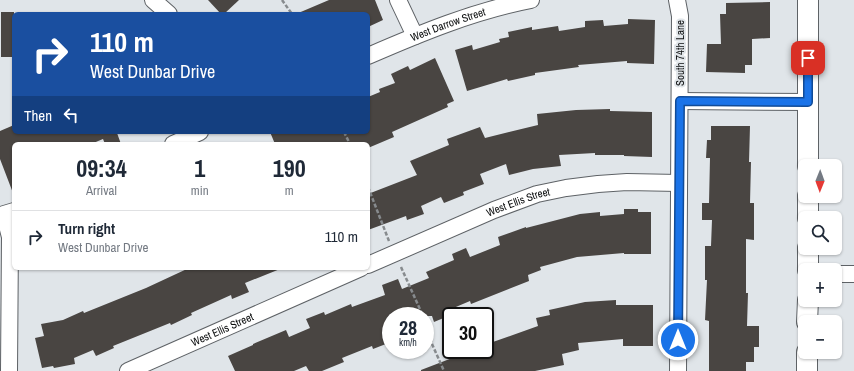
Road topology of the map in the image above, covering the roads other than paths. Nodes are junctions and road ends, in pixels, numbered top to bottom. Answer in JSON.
{"nodes":[{"id":1,"x":153,"y":0,"type":"edge"},
{"id":2,"x":398,"y":0,"type":"edge"},
{"id":3,"x":531,"y":0,"type":"edge"},
{"id":4,"x":677,"y":0,"type":"edge"},
{"id":5,"x":808,"y":0,"type":"edge"},
{"id":6,"x":167,"y":12,"type":"edge"},
{"id":7,"x":415,"y":36,"type":"junction"},
{"id":8,"x":370,"y":55,"type":"edge"},
{"id":9,"x":680,"y":101,"type":"junction"},
{"id":10,"x":808,"y":102,"type":"junction"},
{"id":11,"x":196,"y":134,"type":"edge"},
{"id":12,"x":178,"y":142,"type":"edge"},
{"id":13,"x":808,"y":159,"type":"edge"},
{"id":14,"x":679,"y":182,"type":"junction"},
{"id":15,"x":9,"y":212,"type":"edge"},
{"id":16,"x":370,"y":264,"type":"edge"},
{"id":17,"x":356,"y":270,"type":"edge"},
{"id":18,"x":842,"y":274,"type":"edge"},
{"id":19,"x":854,"y":274,"type":"edge"},
{"id":20,"x":807,"y":359,"type":"edge"},
{"id":21,"x":9,"y":371,"type":"edge"},
{"id":22,"x":128,"y":371,"type":"edge"},
{"id":23,"x":678,"y":371,"type":"edge"},
{"id":24,"x":807,"y":371,"type":"edge"}],
"edges":[{"from":1,"to":6,"type":"street"},
{"from":2,"to":7,"type":"street"},
{"from":3,"to":7,"type":"street","name":"West Darrow Street"},
{"from":4,"to":9,"type":"street","name":"South 74th Lane"},
{"from":5,"to":10,"type":"main road"},
{"from":7,"to":8,"type":"street","name":"West Darrow Street"},
{"from":9,"to":10,"type":"street"},
{"from":9,"to":14,"type":"street","name":"South 74th Lane"},
{"from":10,"to":13,"type":"main road"},
{"from":11,"to":12,"type":"street"},
{"from":14,"to":16,"type":"street","name":"West Ellis Street"},
{"from":14,"to":23,"type":"street","name":"South 74th Lane"},
{"from":15,"to":21,"type":"street"},
{"from":17,"to":22,"type":"street","name":"West Ellis Street"},
{"from":18,"to":19,"type":"street"},
{"from":20,"to":24,"type":"main road"}]}
